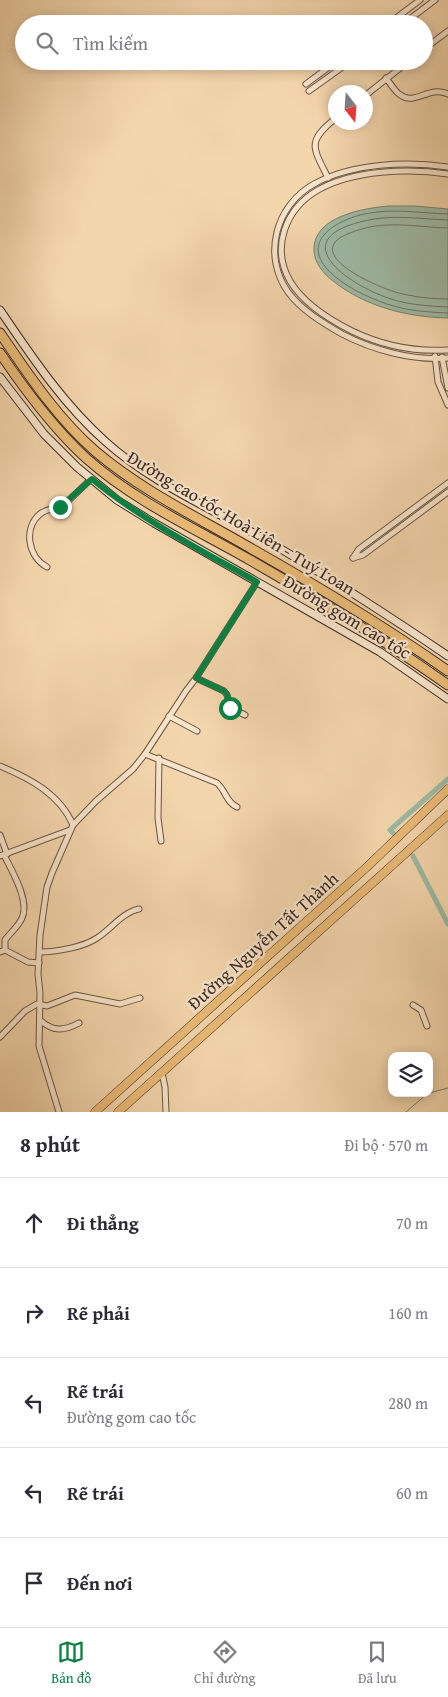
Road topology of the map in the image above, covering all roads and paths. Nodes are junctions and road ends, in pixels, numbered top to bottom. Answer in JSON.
{"nodes":[{"id":1,"x":420,"y":0,"type":"edge"},
{"id":2,"x":435,"y":0,"type":"edge"},
{"id":3,"x":400,"y":15,"type":"edge"},
{"id":4,"x":415,"y":15,"type":"edge"},
{"id":5,"x":448,"y":31,"type":"edge"},
{"id":6,"x":433,"y":42,"type":"edge"},
{"id":7,"x":325,"y":70,"type":"edge"},
{"id":8,"x":338,"y":70,"type":"edge"},
{"id":9,"x":397,"y":70,"type":"edge"},
{"id":10,"x":386,"y":78,"type":"junction"},
{"id":11,"x":306,"y":84,"type":"dead end"},
{"id":12,"x":373,"y":89,"type":"edge"},
{"id":13,"x":309,"y":91,"type":"dead end"},
{"id":14,"x":448,"y":94,"type":"edge"},
{"id":15,"x":328,"y":124,"type":"edge"},
{"id":16,"x":448,"y":167,"type":"edge"},
{"id":17,"x":448,"y":174,"type":"edge"},
{"id":18,"x":328,"y":178,"type":"junction"},
{"id":19,"x":277,"y":232,"type":"junction"},
{"id":20,"x":283,"y":233,"type":"junction"},
{"id":21,"x":0,"y":310,"type":"edge"},
{"id":22,"x":342,"y":326,"type":"junction"},
{"id":23,"x":339,"y":332,"type":"junction"},
{"id":24,"x":0,"y":333,"type":"edge"},
{"id":25,"x":442,"y":350,"type":"junction"},
{"id":26,"x":448,"y":350,"type":"edge"},
{"id":27,"x":435,"y":351,"type":"junction"},
{"id":28,"x":0,"y":353,"type":"edge"},
{"id":29,"x":434,"y":358,"type":"junction"},
{"id":30,"x":445,"y":358,"type":"edge"},
{"id":31,"x":0,"y":377,"type":"edge"},
{"id":32,"x":448,"y":388,"type":"edge"},
{"id":33,"x":448,"y":405,"type":"edge"},
{"id":34,"x":92,"y":479,"type":"junction"},
{"id":35,"x":448,"y":482,"type":"edge"},
{"id":36,"x":448,"y":492,"type":"edge"},
{"id":37,"x":47,"y":567,"type":"dead end"},
{"id":38,"x":257,"y":582,"type":"junction"},
{"id":39,"x":448,"y":656,"type":"edge"},
{"id":40,"x":448,"y":672,"type":"edge"},
{"id":41,"x":196,"y":678,"type":"junction"},
{"id":42,"x":448,"y":685,"type":"edge"},
{"id":43,"x":448,"y":699,"type":"edge"},
{"id":44,"x":245,"y":714,"type":"dead end"},
{"id":45,"x":169,"y":716,"type":"junction"},
{"id":46,"x":197,"y":731,"type":"dead end"},
{"id":47,"x":145,"y":754,"type":"junction"},
{"id":48,"x":159,"y":758,"type":"junction"},
{"id":49,"x":0,"y":766,"type":"edge"},
{"id":50,"x":448,"y":789,"type":"edge"},
{"id":51,"x":237,"y":808,"type":"dead end"},
{"id":52,"x":448,"y":815,"type":"edge"},
{"id":53,"x":72,"y":827,"type":"junction"},
{"id":54,"x":0,"y":835,"type":"edge"},
{"id":55,"x":161,"y":841,"type":"dead end"},
{"id":56,"x":4,"y":855,"type":"edge"},
{"id":57,"x":368,"y":866,"type":"junction"},
{"id":58,"x":378,"y":877,"type":"junction"},
{"id":59,"x":139,"y":909,"type":"dead end"},
{"id":60,"x":2,"y":941,"type":"edge"},
{"id":61,"x":3,"y":951,"type":"edge"},
{"id":62,"x":40,"y":952,"type":"junction"},
{"id":63,"x":264,"y":960,"type":"junction"},
{"id":64,"x":38,"y":963,"type":"junction"},
{"id":65,"x":274,"y":972,"type":"junction"},
{"id":66,"x":140,"y":998,"type":"dead end"},
{"id":67,"x":40,"y":1003,"type":"junction"},
{"id":68,"x":413,"y":1004,"type":"dead end"},
{"id":69,"x":40,"y":1020,"type":"junction"},
{"id":70,"x":79,"y":1023,"type":"dead end"},
{"id":71,"x":427,"y":1026,"type":"dead end"},
{"id":72,"x":1,"y":1032,"type":"edge"},
{"id":73,"x":162,"y":1073,"type":"junction"},
{"id":74,"x":59,"y":1112,"type":"edge"},
{"id":75,"x":95,"y":1112,"type":"edge"},
{"id":76,"x":118,"y":1112,"type":"edge"},
{"id":77,"x":166,"y":1112,"type":"edge"}],
"edges":[{"from":1,"to":3,"type":"street"},
{"from":2,"to":4,"type":"street"},
{"from":5,"to":6,"type":"street"},
{"from":7,"to":11,"type":"street"},
{"from":8,"to":13,"type":"street"},
{"from":9,"to":10,"type":"street"},
{"from":10,"to":12,"type":"street"},
{"from":10,"to":14,"type":"street"},
{"from":15,"to":18,"type":"street"},
{"from":16,"to":18,"type":"street"},
{"from":17,"to":20,"type":"street"},
{"from":18,"to":19,"type":"street"},
{"from":19,"to":20,"type":"street"},
{"from":19,"to":23,"type":"street"},
{"from":20,"to":22,"type":"street"},
{"from":21,"to":39,"type":"main road","name":"Đường gom cao tốc"},
{"from":22,"to":23,"type":"street"},
{"from":22,"to":27,"type":"street"},
{"from":23,"to":29,"type":"street"},
{"from":24,"to":40,"type":"highway","name":"Đường cao tốc Hoà Liên - Tuý Loan"},
{"from":25,"to":26,"type":"street"},
{"from":25,"to":27,"type":"street"},
{"from":25,"to":30,"type":"street"},
{"from":27,"to":29,"type":"street"},
{"from":28,"to":42,"type":"highway","name":"Đường cao tốc Hoà Liên - Tuý Loan"},
{"from":29,"to":30,"type":"street"},
{"from":29,"to":33,"type":"street"},
{"from":30,"to":32,"type":"street"},
{"from":31,"to":34,"type":"main road","name":"Đường gom cao tốc"},
{"from":34,"to":37,"type":"street"},
{"from":34,"to":38,"type":"main road","name":"Đường gom cao tốc"},
{"from":35,"to":36,"type":"street"},
{"from":38,"to":41,"type":"street"},
{"from":38,"to":43,"type":"main road","name":"Đường gom cao tốc"},
{"from":41,"to":44,"type":"street"},
{"from":41,"to":45,"type":"street"},
{"from":45,"to":46,"type":"street"},
{"from":45,"to":47,"type":"street"},
{"from":47,"to":48,"type":"street"},
{"from":47,"to":53,"type":"street"},
{"from":48,"to":51,"type":"street"},
{"from":48,"to":55,"type":"street"},
{"from":49,"to":53,"type":"street"},
{"from":50,"to":57,"type":"main road","name":"Đường Nguyễn Tất Thành"},
{"from":52,"to":58,"type":"main road","name":"Đường Nguyễn Tất Thành"},
{"from":53,"to":56,"type":"street"},
{"from":53,"to":62,"type":"street"},
{"from":54,"to":56,"type":"street"},
{"from":56,"to":60,"type":"street"},
{"from":57,"to":58,"type":"main road"},
{"from":57,"to":63,"type":"main road","name":"Đường Nguyễn Tất Thành"},
{"from":58,"to":65,"type":"main road","name":"Đường Nguyễn Tất Thành"},
{"from":59,"to":62,"type":"street"},
{"from":60,"to":61,"type":"street"},
{"from":61,"to":64,"type":"street"},
{"from":62,"to":64,"type":"street"},
{"from":63,"to":65,"type":"main road"},
{"from":63,"to":75,"type":"main road","name":"Đường Nguyễn Tất Thành"},
{"from":64,"to":67,"type":"street"},
{"from":65,"to":73,"type":"main road","name":"Đường Nguyễn Tất Thành"},
{"from":66,"to":67,"type":"street"},
{"from":67,"to":69,"type":"street"},
{"from":67,"to":72,"type":"street"},
{"from":68,"to":71,"type":"street"},
{"from":69,"to":70,"type":"street"},
{"from":69,"to":74,"type":"street"},
{"from":73,"to":76,"type":"main road","name":"Đường Nguyễn Tất Thành"},
{"from":73,"to":77,"type":"street"}]}
